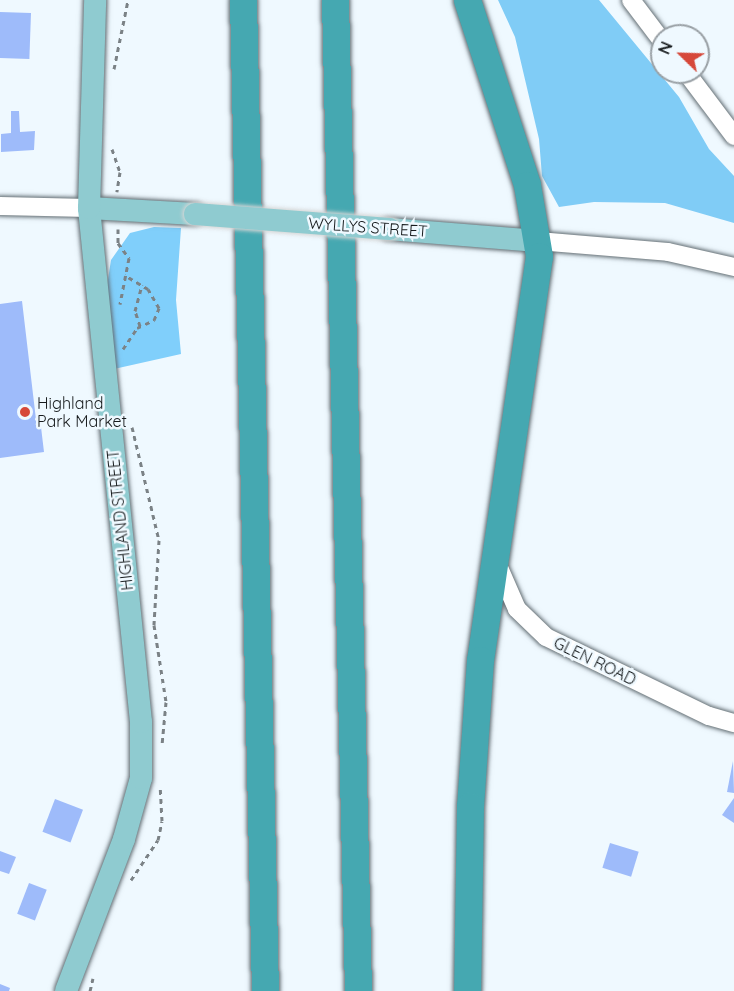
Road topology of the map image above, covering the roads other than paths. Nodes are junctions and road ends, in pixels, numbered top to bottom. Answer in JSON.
{"nodes":[{"id":1,"x":95,"y":0,"type":"edge"},
{"id":2,"x":243,"y":0,"type":"edge"},
{"id":3,"x":335,"y":0,"type":"edge"},
{"id":4,"x":467,"y":0,"type":"edge"},
{"id":5,"x":631,"y":0,"type":"edge"},
{"id":6,"x":650,"y":25,"type":"edge"},
{"id":7,"x":695,"y":84,"type":"edge"},
{"id":8,"x":734,"y":136,"type":"edge"},
{"id":9,"x":0,"y":206,"type":"edge"},
{"id":10,"x":89,"y":208,"type":"junction"},
{"id":11,"x":538,"y":241,"type":"junction"},
{"id":12,"x":734,"y":267,"type":"edge"},
{"id":13,"x":495,"y":556,"type":"junction"},
{"id":14,"x":734,"y":723,"type":"edge"},
{"id":15,"x":262,"y":901,"type":"junction"},
{"id":16,"x":66,"y":991,"type":"edge"},
{"id":17,"x":250,"y":991,"type":"edge"},
{"id":18,"x":265,"y":991,"type":"edge"},
{"id":19,"x":358,"y":991,"type":"edge"},
{"id":20,"x":467,"y":991,"type":"edge"}],
"edges":[{"from":1,"to":10,"type":"main road","name":"HIGHLAND STREET"},
{"from":2,"to":15,"type":"highway"},
{"from":3,"to":19,"type":"highway"},
{"from":4,"to":11,"type":"highway"},
{"from":5,"to":6,"type":"street"},
{"from":7,"to":8,"type":"street"},
{"from":9,"to":10,"type":"street","name":"WYLLYS STREET"},
{"from":10,"to":11,"type":"main road","name":"WYLLYS STREET","bridge":true},
{"from":10,"to":16,"type":"main road","name":"HIGHLAND STREET"},
{"from":11,"to":12,"type":"street","name":"WYLLYS STREET"},
{"from":11,"to":13,"type":"highway"},
{"from":13,"to":14,"type":"street","name":"GLEN ROAD"},
{"from":13,"to":20,"type":"highway"},
{"from":15,"to":17,"type":"highway"},
{"from":15,"to":18,"type":"highway"}]}
